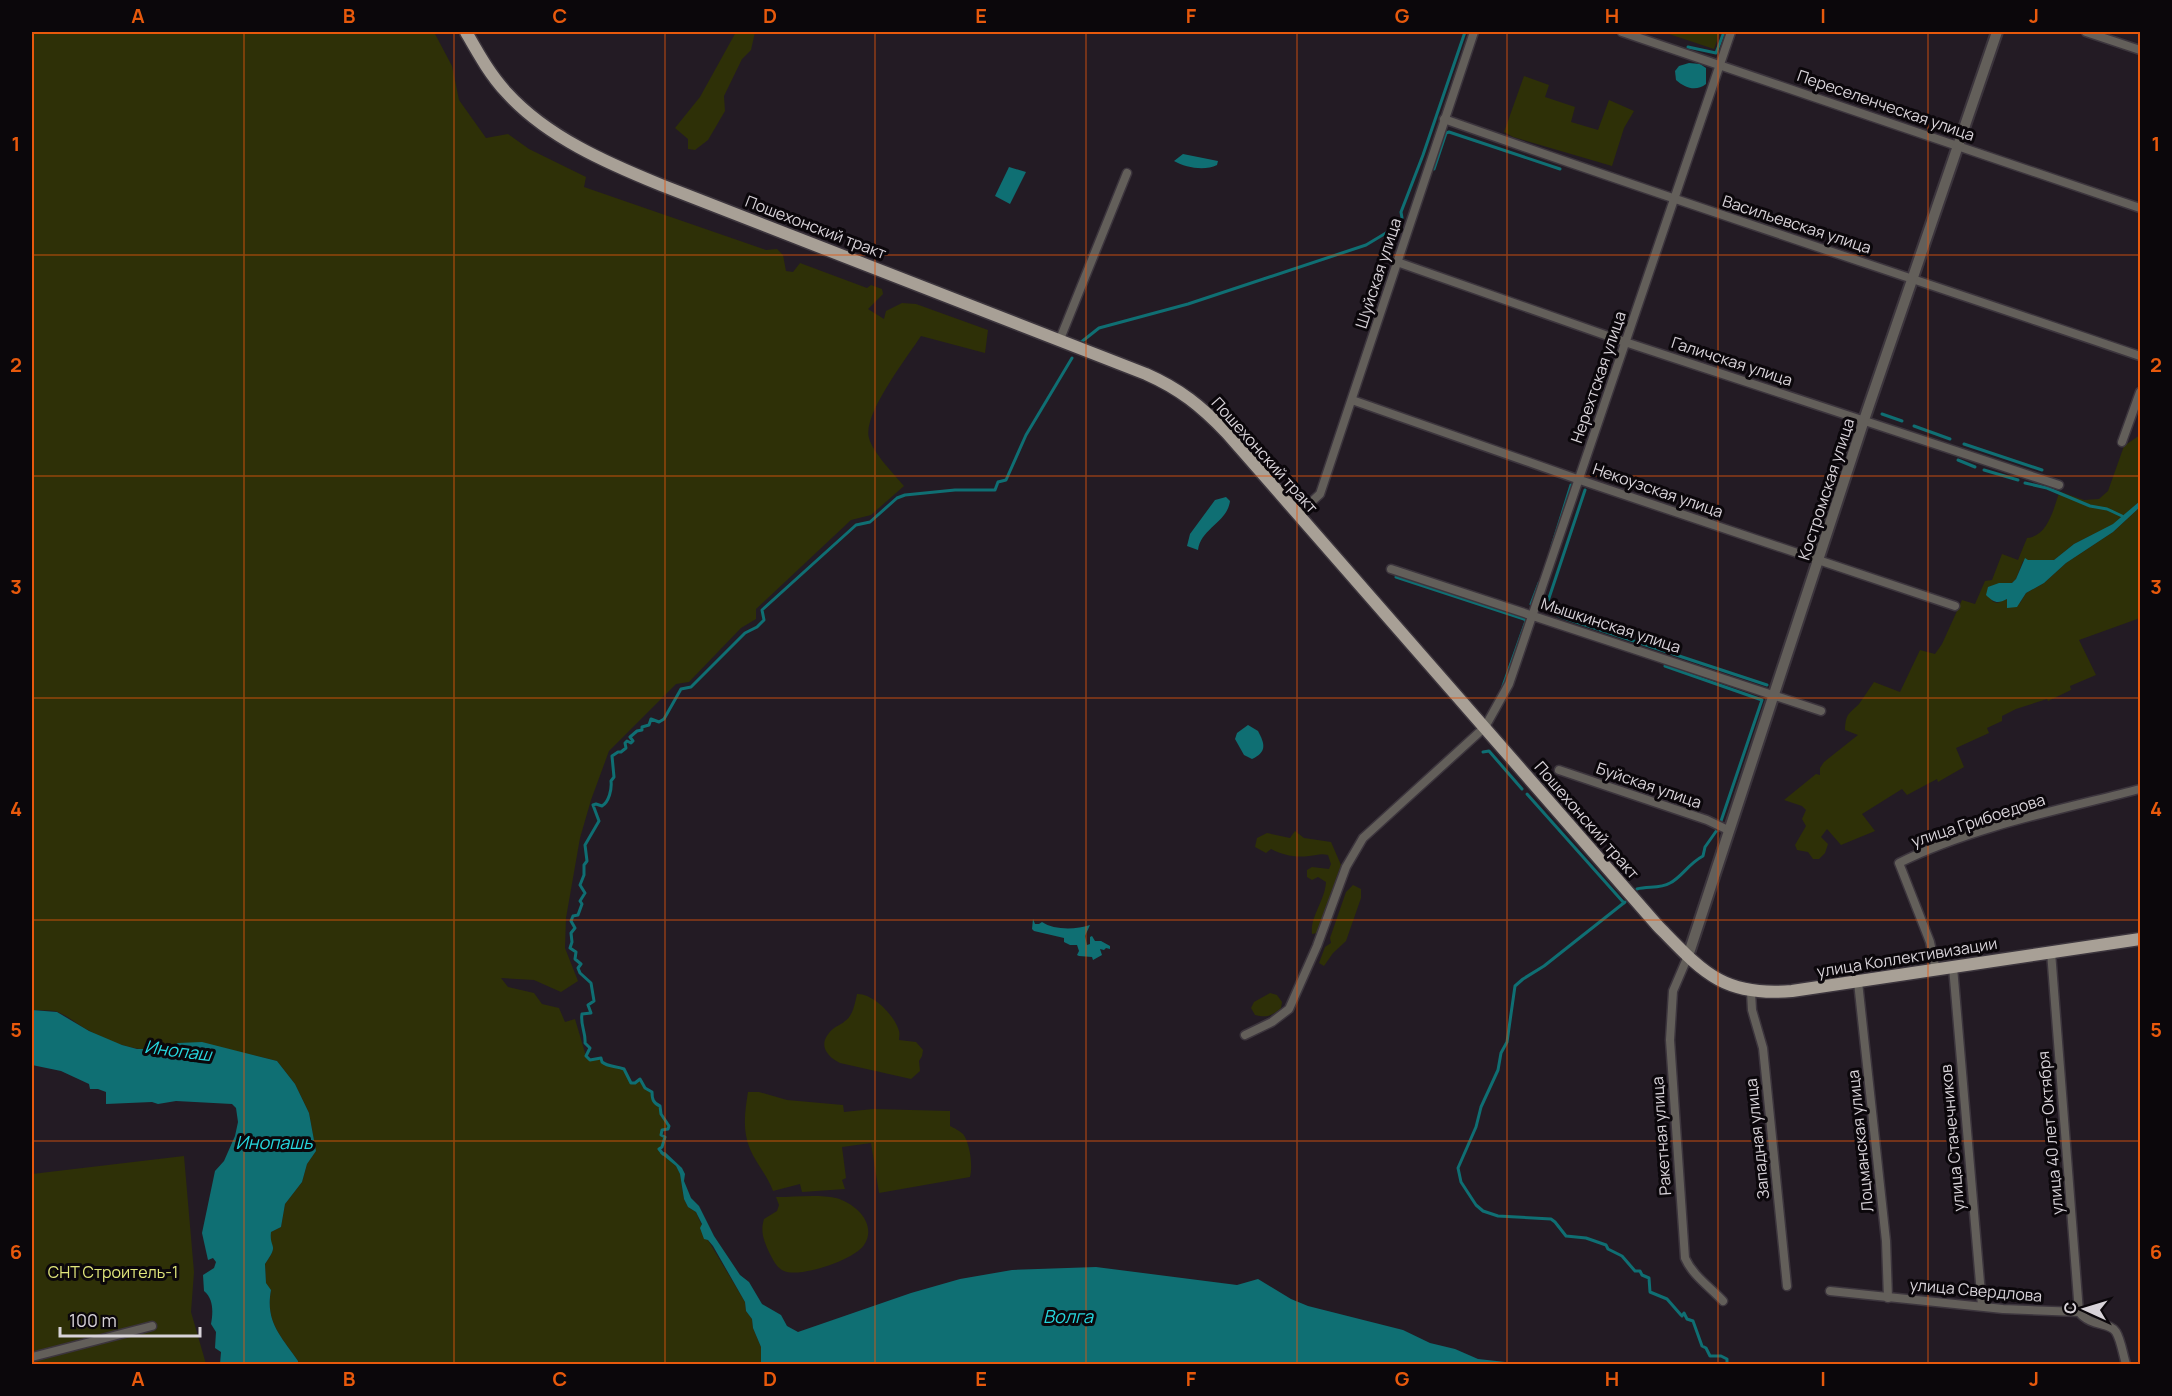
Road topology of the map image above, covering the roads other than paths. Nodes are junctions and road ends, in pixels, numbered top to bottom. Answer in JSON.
{"nodes":[{"id":1,"x":466,"y":32,"type":"edge"},
{"id":2,"x":1474,"y":32,"type":"edge"},
{"id":3,"x":1622,"y":32,"type":"edge"},
{"id":4,"x":1731,"y":32,"type":"edge"},
{"id":5,"x":1997,"y":32,"type":"edge"},
{"id":6,"x":2086,"y":32,"type":"edge"},
{"id":7,"x":2140,"y":50,"type":"edge"},
{"id":8,"x":1720,"y":64,"type":"junction"},
{"id":9,"x":1444,"y":119,"type":"junction"},
{"id":10,"x":1957,"y":145,"type":"junction"},
{"id":11,"x":1127,"y":173,"type":"dead end"},
{"id":12,"x":1673,"y":200,"type":"junction"},
{"id":13,"x":2140,"y":208,"type":"edge"},
{"id":14,"x":1397,"y":262,"type":"junction"},
{"id":15,"x":1912,"y":278,"type":"junction"},
{"id":16,"x":1060,"y":339,"type":"junction"},
{"id":17,"x":1625,"y":342,"type":"junction"},
{"id":18,"x":2140,"y":356,"type":"edge"},
{"id":19,"x":2140,"y":392,"type":"edge"},
{"id":20,"x":1352,"y":400,"type":"junction"},
{"id":21,"x":1864,"y":420,"type":"junction"},
{"id":22,"x":2122,"y":442,"type":"dead end"},
{"id":23,"x":1580,"y":480,"type":"junction"},
{"id":24,"x":2059,"y":485,"type":"dead end"},
{"id":25,"x":1297,"y":515,"type":"junction"},
{"id":26,"x":1818,"y":560,"type":"junction"},
{"id":27,"x":1391,"y":568,"type":"dead end"},
{"id":28,"x":1955,"y":606,"type":"dead end"},
{"id":29,"x":1533,"y":615,"type":"junction"},
{"id":30,"x":1773,"y":695,"type":"junction"},
{"id":31,"x":1821,"y":711,"type":"dead end"},
{"id":32,"x":1485,"y":728,"type":"junction"},
{"id":33,"x":1559,"y":770,"type":"dead end"},
{"id":34,"x":2140,"y":789,"type":"edge"},
{"id":35,"x":1728,"y":830,"type":"junction"},
{"id":36,"x":2140,"y":939,"type":"edge"},
{"id":37,"x":2051,"y":952,"type":"junction"},
{"id":38,"x":1688,"y":956,"type":"junction"},
{"id":39,"x":1953,"y":968,"type":"junction"},
{"id":40,"x":1936,"y":970,"type":"junction"},
{"id":41,"x":1858,"y":982,"type":"junction"},
{"id":42,"x":1751,"y":992,"type":"junction"},
{"id":43,"x":1245,"y":1035,"type":"dead end"},
{"id":44,"x":1787,"y":1286,"type":"dead end"},
{"id":45,"x":1830,"y":1291,"type":"dead end"},
{"id":46,"x":1887,"y":1298,"type":"junction"},
{"id":47,"x":1723,"y":1301,"type":"dead end"},
{"id":48,"x":1982,"y":1306,"type":"junction"},
{"id":49,"x":2079,"y":1312,"type":"junction"},
{"id":50,"x":153,"y":1326,"type":"dead end"},
{"id":51,"x":32,"y":1357,"type":"edge"},
{"id":52,"x":2126,"y":1365,"type":"edge"}],
"edges":[{"from":1,"to":16,"type":"main road","name":"Пошехонский тракт"},
{"from":2,"to":9,"type":"street","name":"Шуйская улица"},
{"from":3,"to":8,"type":"street","name":"Переселенческая улица"},
{"from":4,"to":8,"type":"street","name":"Нерехтская улица"},
{"from":5,"to":10,"type":"street","name":"Костромская улица"},
{"from":6,"to":7,"type":"street"},
{"from":8,"to":10,"type":"street","name":"Переселенческая улица"},
{"from":8,"to":12,"type":"street","name":"Нерехтская улица"},
{"from":9,"to":12,"type":"street","name":"Васильевская улица"},
{"from":9,"to":14,"type":"street","name":"Шуйская улица"},
{"from":10,"to":13,"type":"street","name":"Переселенческая улица"},
{"from":10,"to":15,"type":"street","name":"Костромская улица"},
{"from":11,"to":16,"type":"street"},
{"from":12,"to":15,"type":"street","name":"Васильевская улица"},
{"from":12,"to":17,"type":"street","name":"Нерехтская улица"},
{"from":14,"to":17,"type":"street","name":"Галичская улица"},
{"from":14,"to":20,"type":"street","name":"Шуйская улица"},
{"from":15,"to":18,"type":"street","name":"Васильевская улица"},
{"from":15,"to":21,"type":"street","name":"Костромская улица"},
{"from":16,"to":25,"type":"main road","name":"Пошехонский тракт"},
{"from":17,"to":21,"type":"street","name":"Галичская улица"},
{"from":17,"to":23,"type":"street","name":"Нерехтская улица"},
{"from":19,"to":22,"type":"street"},
{"from":20,"to":23,"type":"street","name":"Некоузская улица"},
{"from":20,"to":25,"type":"street","name":"Шуйская улица"},
{"from":21,"to":24,"type":"street","name":"Галичская улица"},
{"from":21,"to":26,"type":"street","name":"Костромская улица"},
{"from":23,"to":26,"type":"street","name":"Некоузская улица"},
{"from":23,"to":29,"type":"street","name":"Нерехтская улица"},
{"from":25,"to":32,"type":"main road","name":"Пошехонский тракт"},
{"from":26,"to":28,"type":"street","name":"Некоузская улица"},
{"from":26,"to":30,"type":"street","name":"Костромская улица"},
{"from":27,"to":29,"type":"street","name":"Мышкинская улица"},
{"from":29,"to":30,"type":"street","name":"Мышкинская улица"},
{"from":29,"to":32,"type":"street","name":"Нерехтская улица"},
{"from":30,"to":31,"type":"street","name":"Мышкинская улица"},
{"from":30,"to":35,"type":"street","name":"Костромская улица"},
{"from":32,"to":38,"type":"main road","name":"Пошехонский тракт"},
{"from":32,"to":43,"type":"street","name":"Нерехтская улица"},
{"from":33,"to":35,"type":"street","name":"Буйская улица"},
{"from":34,"to":40,"type":"street","name":"улица Грибоедова"},
{"from":35,"to":38,"type":"street","name":"Костромская улица"},
{"from":36,"to":37,"type":"main road","name":"улица Коллективизации"},
{"from":37,"to":39,"type":"main road","name":"улица Коллективизации"},
{"from":37,"to":49,"type":"street","name":"улица 40 лет Октября"},
{"from":38,"to":42,"type":"main road","name":"улица Коллективизации"},
{"from":38,"to":47,"type":"street","name":"Ракетная улица"},
{"from":39,"to":40,"type":"main road","name":"улица Коллективизации"},
{"from":39,"to":48,"type":"street","name":"улица Стачечников"},
{"from":40,"to":41,"type":"main road","name":"улица Коллективизации"},
{"from":41,"to":42,"type":"main road","name":"улица Коллективизации"},
{"from":41,"to":46,"type":"street","name":"Лоцманская улица"},
{"from":42,"to":44,"type":"street","name":"Западная улица"},
{"from":45,"to":46,"type":"street","name":"улица Свердлова"},
{"from":46,"to":48,"type":"street","name":"улица Свердлова"},
{"from":48,"to":49,"type":"street","name":"улица Свердлова"},
{"from":49,"to":52,"type":"street","name":"улица Свердлова"},
{"from":50,"to":51,"type":"street"}]}
